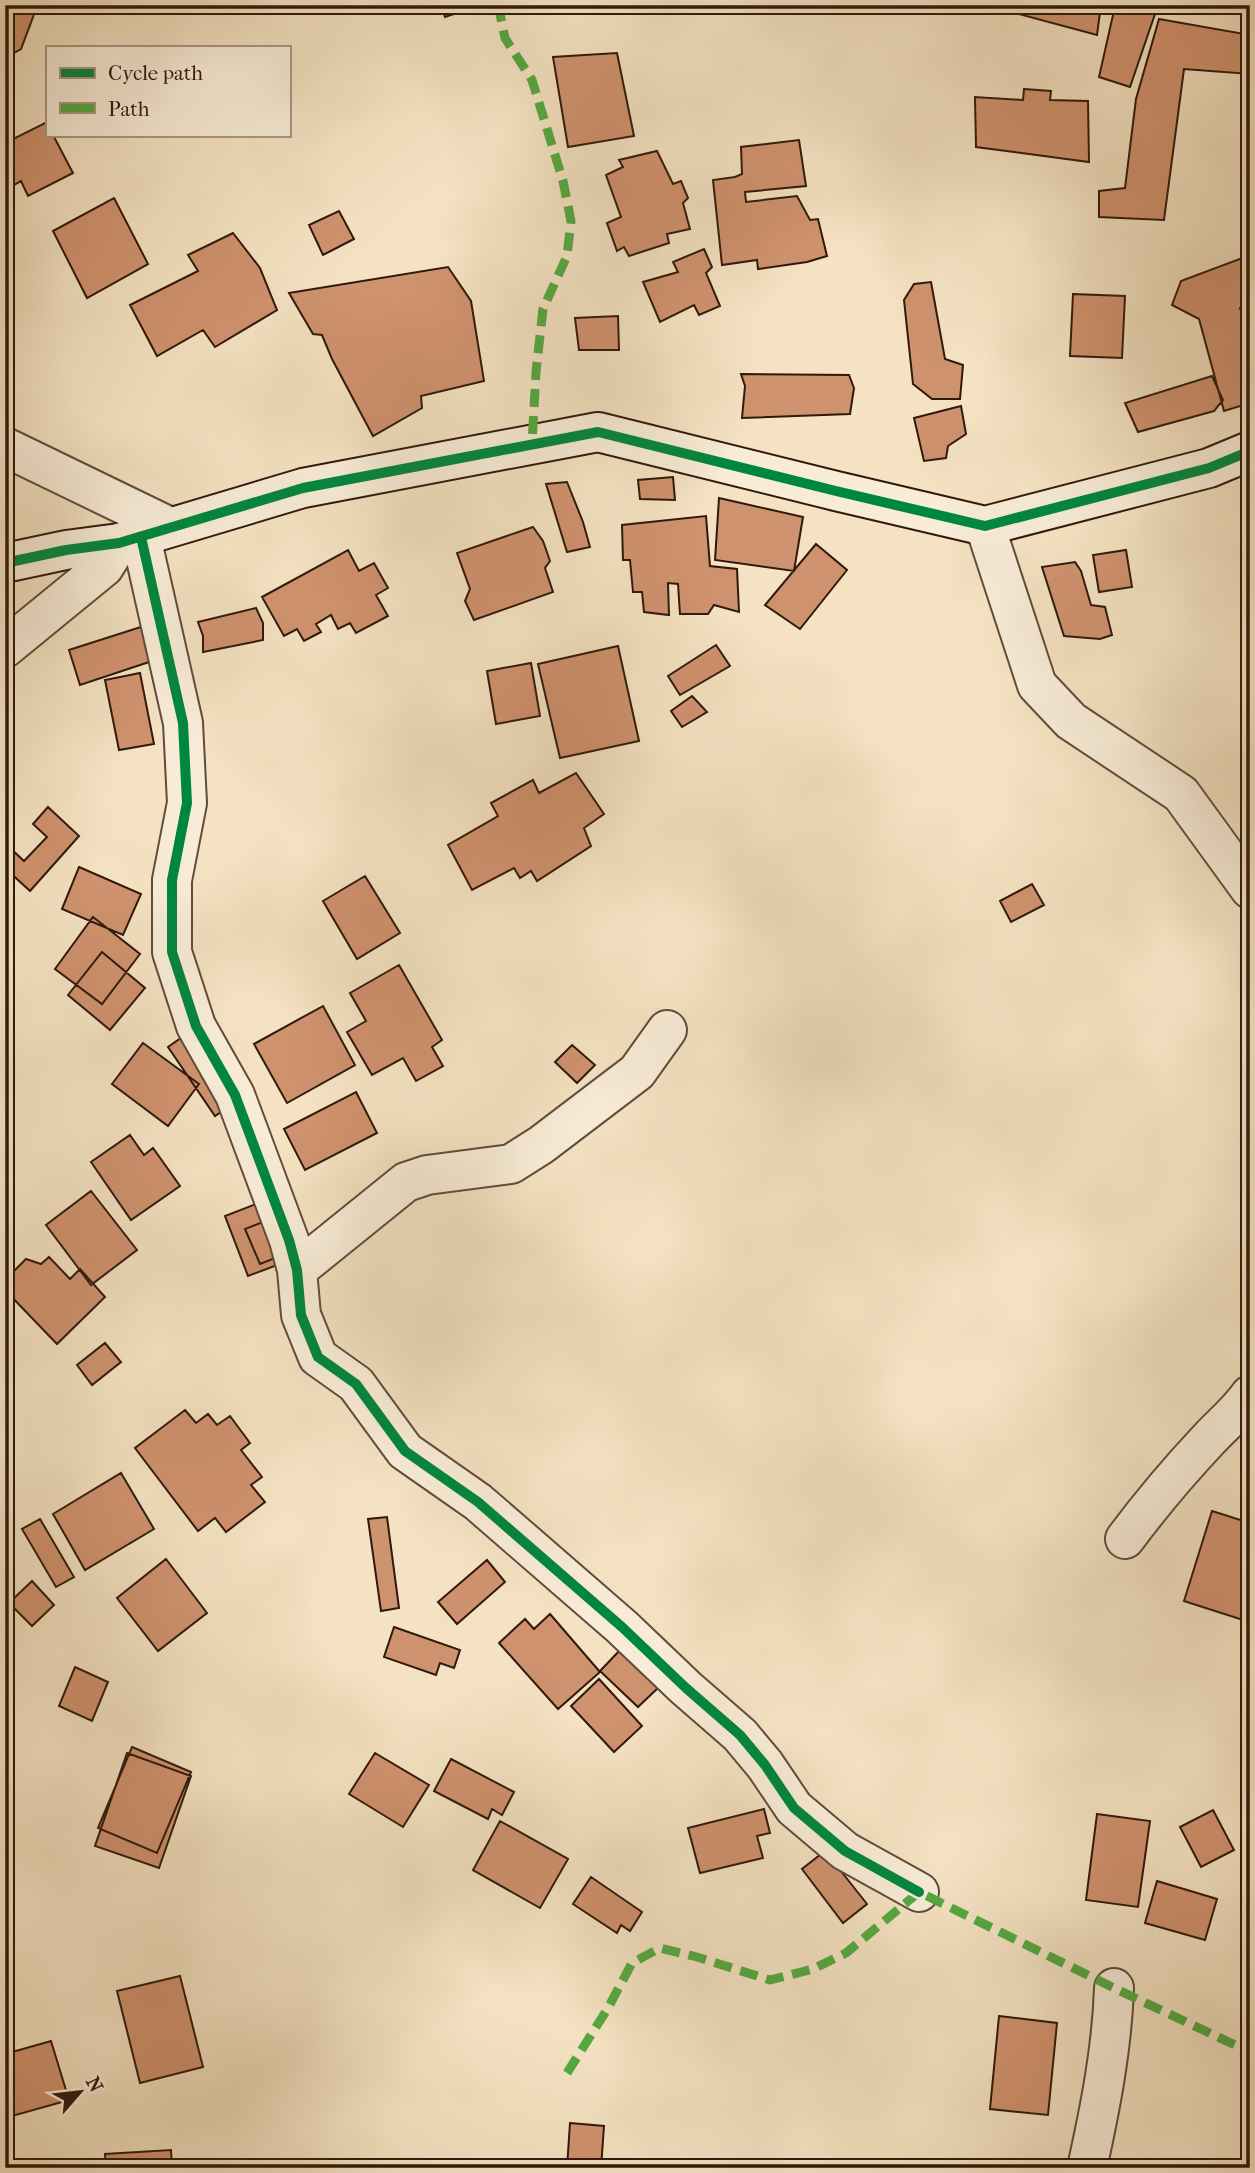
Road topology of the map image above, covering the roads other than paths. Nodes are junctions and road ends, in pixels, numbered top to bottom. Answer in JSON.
{"nodes":[{"id":1,"x":5,"y":447,"type":"edge"},
{"id":2,"x":1250,"y":451,"type":"edge"},
{"id":3,"x":985,"y":526,"type":"junction"},
{"id":4,"x":143,"y":536,"type":"junction"},
{"id":5,"x":5,"y":563,"type":"edge"},
{"id":6,"x":5,"y":648,"type":"edge"},
{"id":7,"x":1250,"y":889,"type":"edge"},
{"id":8,"x":667,"y":1030,"type":"dead end"},
{"id":9,"x":297,"y":1270,"type":"junction"},
{"id":10,"x":1250,"y":1395,"type":"edge"},
{"id":11,"x":1125,"y":1539,"type":"dead end"},
{"id":12,"x":919,"y":1892,"type":"dead end"},
{"id":13,"x":1114,"y":1988,"type":"dead end"},
{"id":14,"x":1087,"y":2168,"type":"edge"}],
"edges":[{"from":1,"to":4,"type":"street"},
{"from":2,"to":3,"type":"street"},
{"from":3,"to":4,"type":"street"},
{"from":3,"to":7,"type":"street"},
{"from":4,"to":5,"type":"street"},
{"from":4,"to":6,"type":"street"},
{"from":4,"to":9,"type":"street"},
{"from":8,"to":9,"type":"street"},
{"from":9,"to":12,"type":"street"},
{"from":10,"to":11,"type":"street"},
{"from":13,"to":14,"type":"street"}]}
